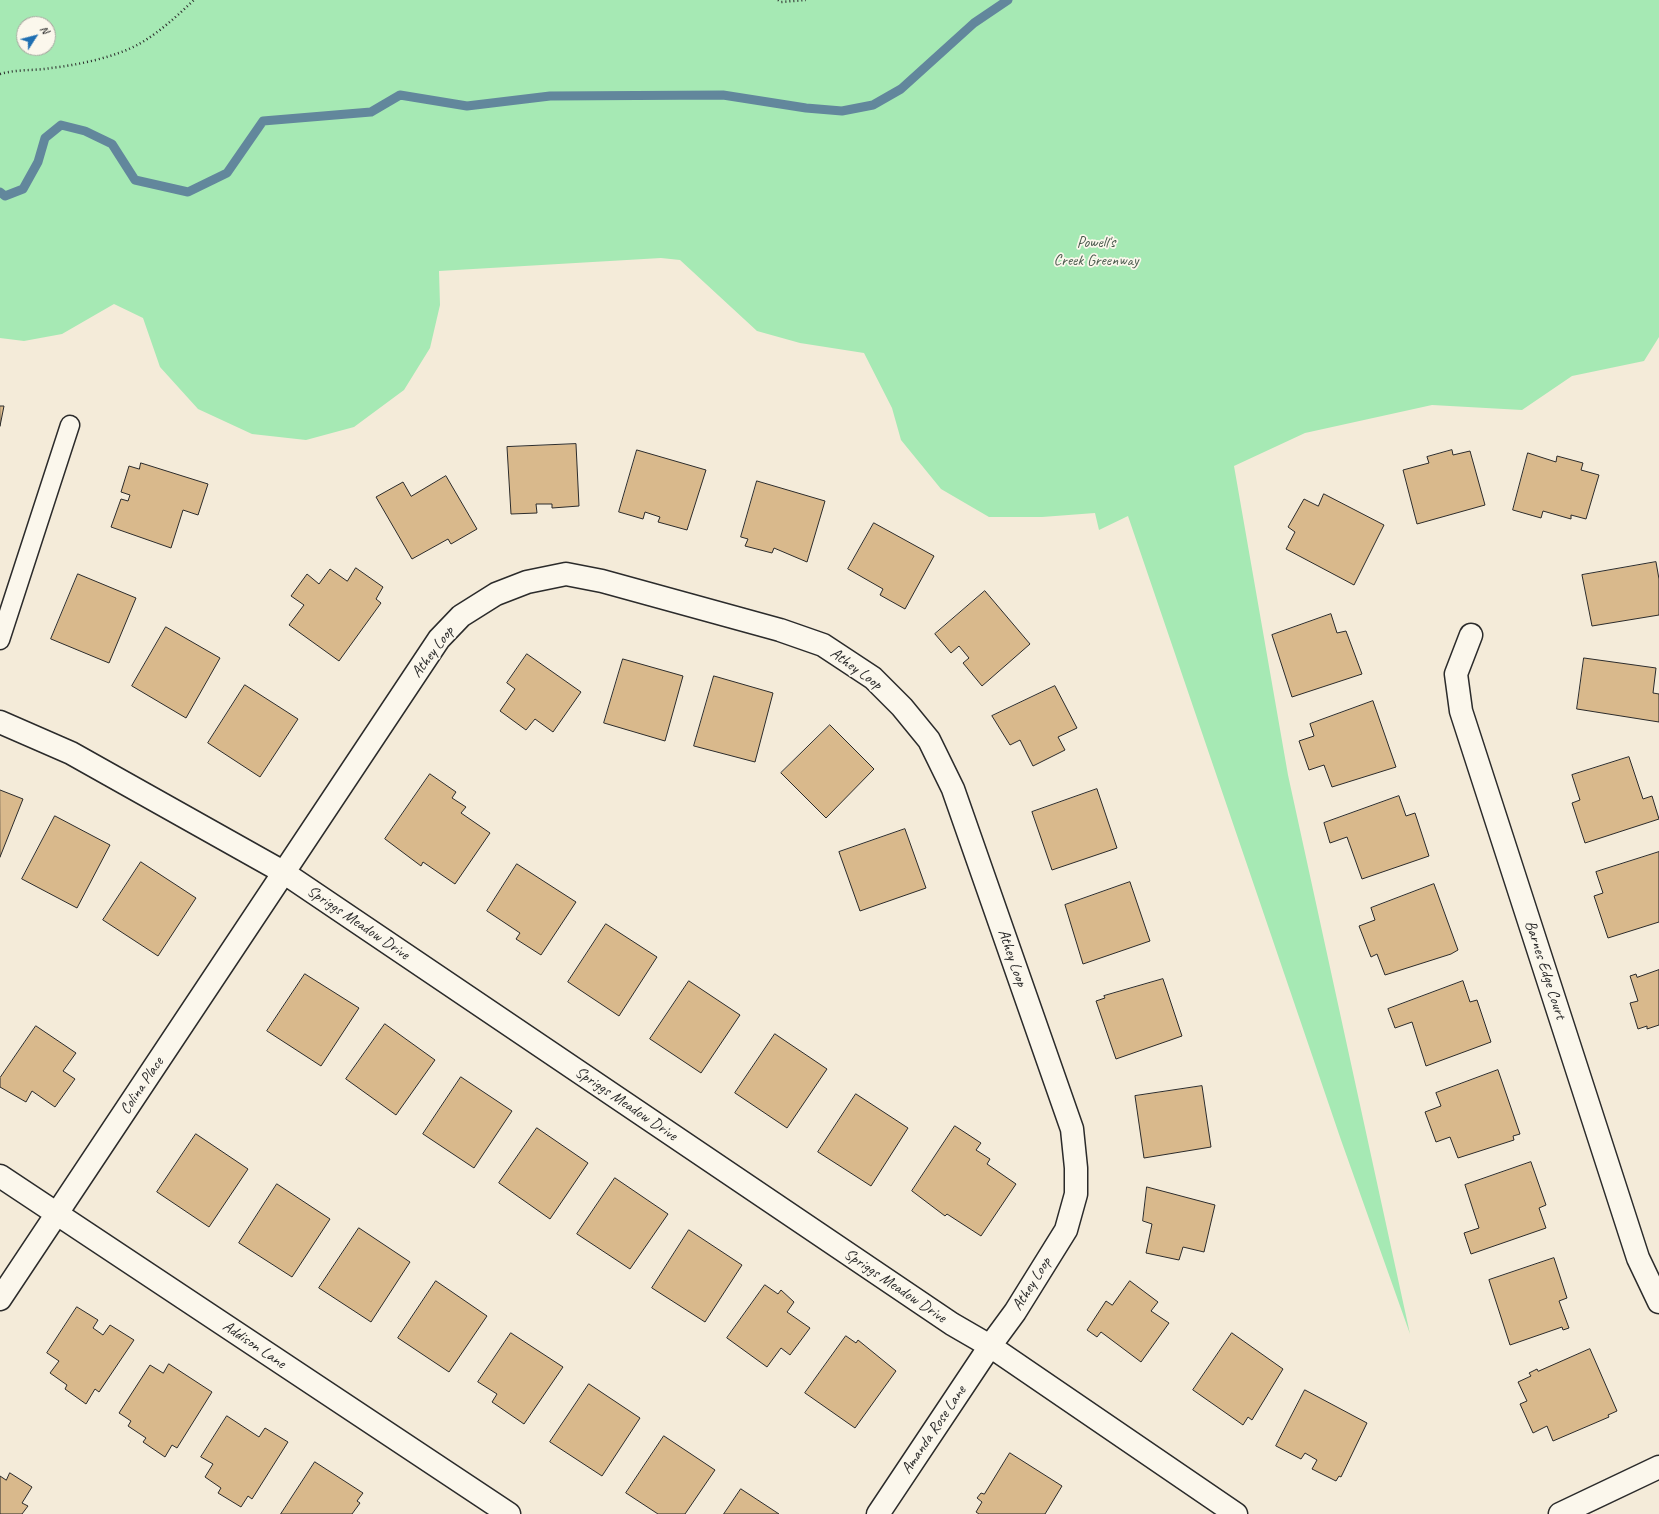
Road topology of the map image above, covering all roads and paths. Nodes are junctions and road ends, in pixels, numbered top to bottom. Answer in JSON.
{"nodes":[{"id":1,"x":194,"y":0,"type":"edge"},
{"id":2,"x":778,"y":0,"type":"edge"},
{"id":3,"x":806,"y":0,"type":"edge"},
{"id":4,"x":0,"y":74,"type":"edge"},
{"id":5,"x":70,"y":425,"type":"dead end"},
{"id":6,"x":1471,"y":635,"type":"dead end"},
{"id":7,"x":0,"y":640,"type":"edge"},
{"id":8,"x":0,"y":722,"type":"edge"},
{"id":9,"x":283,"y":872,"type":"junction"},
{"id":10,"x":0,"y":1176,"type":"edge"},
{"id":11,"x":56,"y":1214,"type":"junction"},
{"id":12,"x":0,"y":1299,"type":"edge"},
{"id":13,"x":1659,"y":1302,"type":"edge"},
{"id":14,"x":990,"y":1346,"type":"junction"},
{"id":15,"x":1659,"y":1467,"type":"edge"},
{"id":16,"x":509,"y":1514,"type":"edge"},
{"id":17,"x":878,"y":1514,"type":"edge"},
{"id":18,"x":1236,"y":1514,"type":"edge"},
{"id":19,"x":1560,"y":1514,"type":"edge"}],
"edges":[{"from":1,"to":4,"type":"path"},
{"from":2,"to":3,"type":"path"},
{"from":5,"to":7,"type":"lane"},
{"from":6,"to":13,"type":"street","name":"Barnes Edge Court"},
{"from":8,"to":9,"type":"street","name":"Spriggs Meadow Drive"},
{"from":9,"to":11,"type":"street","name":"Colina Place"},
{"from":9,"to":14,"type":"street","name":"Spriggs Meadow Drive"},
{"from":9,"to":14,"type":"street","name":"Athey Loop"},
{"from":10,"to":11,"type":"street","name":"Addison Lane"},
{"from":11,"to":12,"type":"street","name":"Colina Place"},
{"from":11,"to":16,"type":"street","name":"Addison Lane"},
{"from":14,"to":17,"type":"street","name":"Amanda Rose Lane"},
{"from":14,"to":18,"type":"street","name":"Spriggs Meadow Drive"},
{"from":15,"to":19,"type":"street"}]}
